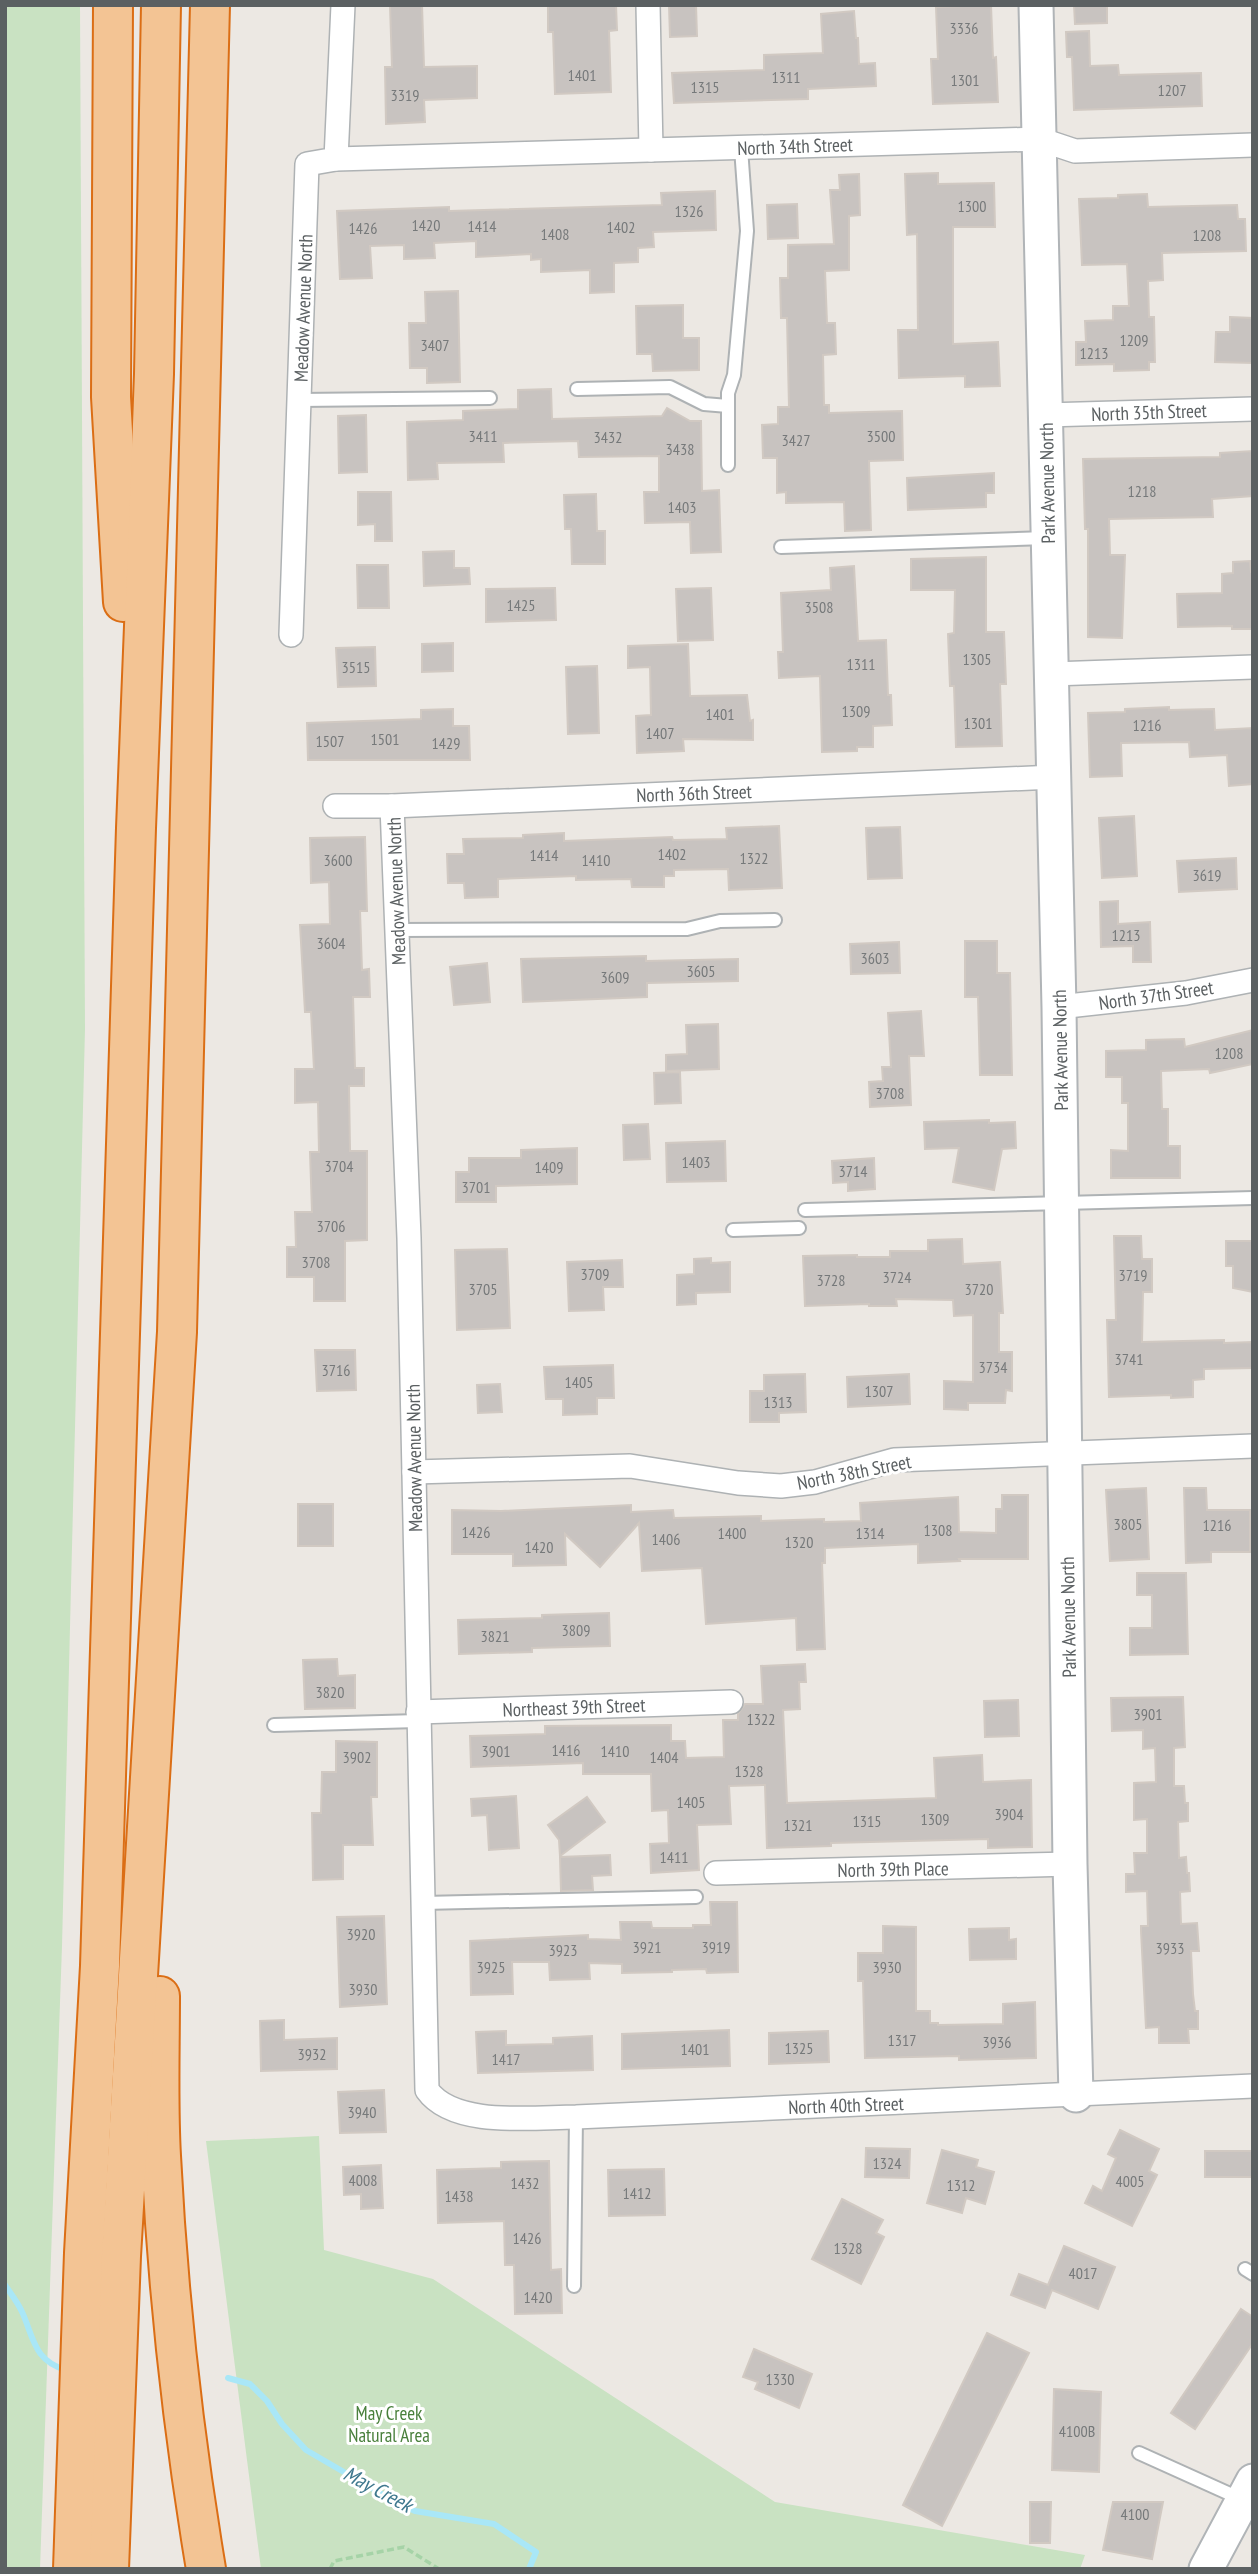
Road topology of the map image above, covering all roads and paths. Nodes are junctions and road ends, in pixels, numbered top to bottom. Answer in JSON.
{"nodes":[{"id":1,"x":113,"y":5,"type":"edge"},
{"id":2,"x":162,"y":5,"type":"edge"},
{"id":3,"x":210,"y":5,"type":"edge"},
{"id":4,"x":217,"y":5,"type":"edge"},
{"id":5,"x":342,"y":5,"type":"edge"},
{"id":6,"x":648,"y":5,"type":"edge"},
{"id":7,"x":1036,"y":5,"type":"edge"},
{"id":8,"x":208,"y":101,"type":"junction"},
{"id":9,"x":1040,"y":139,"type":"junction"},
{"id":10,"x":1253,"y":145,"type":"edge"},
{"id":11,"x":741,"y":148,"type":"junction"},
{"id":12,"x":651,"y":150,"type":"junction"},
{"id":13,"x":335,"y":159,"type":"junction"},
{"id":14,"x":577,"y":389,"type":"dead end"},
{"id":15,"x":490,"y":398,"type":"dead end"},
{"id":16,"x":299,"y":400,"type":"junction"},
{"id":17,"x":728,"y":406,"type":"junction"},
{"id":18,"x":1253,"y":409,"type":"edge"},
{"id":19,"x":1046,"y":415,"type":"junction"},
{"id":20,"x":728,"y":465,"type":"dead end"},
{"id":21,"x":1049,"y":538,"type":"junction"},
{"id":22,"x":781,"y":547,"type":"dead end"},
{"id":23,"x":291,"y":635,"type":"dead end"},
{"id":24,"x":1253,"y":667,"type":"edge"},
{"id":25,"x":1052,"y":674,"type":"junction"},
{"id":26,"x":1054,"y":777,"type":"junction"},
{"id":27,"x":335,"y":806,"type":"dead end"},
{"id":28,"x":392,"y":806,"type":"junction"},
{"id":29,"x":136,"y":828,"type":"junction"},
{"id":30,"x":775,"y":919,"type":"dead end"},
{"id":31,"x":398,"y":930,"type":"junction"},
{"id":32,"x":1253,"y":980,"type":"edge"},
{"id":33,"x":1059,"y":1007,"type":"junction"},
{"id":34,"x":1253,"y":1198,"type":"edge"},
{"id":35,"x":1062,"y":1204,"type":"junction"},
{"id":36,"x":805,"y":1210,"type":"dead end"},
{"id":37,"x":799,"y":1228,"type":"dead end"},
{"id":38,"x":733,"y":1230,"type":"dead end"},
{"id":39,"x":1253,"y":1446,"type":"edge"},
{"id":40,"x":1066,"y":1452,"type":"junction"},
{"id":41,"x":414,"y":1472,"type":"junction"},
{"id":42,"x":731,"y":1702,"type":"dead end"},
{"id":43,"x":418,"y":1716,"type":"junction"},
{"id":44,"x":274,"y":1725,"type":"dead end"},
{"id":45,"x":150,"y":1768,"type":"junction"},
{"id":46,"x":1070,"y":1864,"type":"junction"},
{"id":47,"x":716,"y":1873,"type":"dead end"},
{"id":48,"x":696,"y":1896,"type":"dead end"},
{"id":49,"x":422,"y":1903,"type":"junction"},
{"id":50,"x":1253,"y":2086,"type":"edge"},
{"id":51,"x":1076,"y":2095,"type":"junction"},
{"id":52,"x":441,"y":2105,"type":"joint"},
{"id":53,"x":576,"y":2117,"type":"junction"},
{"id":54,"x":574,"y":2286,"type":"dead end"},
{"id":55,"x":1139,"y":2453,"type":"dead end"},
{"id":56,"x":1247,"y":2490,"type":"edge"},
{"id":57,"x":93,"y":2509,"type":"junction"},
{"id":58,"x":73,"y":2569,"type":"edge"},
{"id":59,"x":109,"y":2569,"type":"edge"},
{"id":60,"x":206,"y":2569,"type":"edge"},
{"id":61,"x":330,"y":2569,"type":"edge"},
{"id":62,"x":439,"y":2569,"type":"edge"},
{"id":63,"x":1206,"y":2569,"type":"edge"}],
"edges":[{"from":1,"to":29,"type":"highway"},
{"from":2,"to":29,"type":"highway"},
{"from":3,"to":8,"type":"highway"},
{"from":4,"to":8,"type":"highway"},
{"from":5,"to":13,"type":"street"},
{"from":6,"to":12,"type":"street"},
{"from":7,"to":9,"type":"street","name":"Park Avenue North"},
{"from":8,"to":45,"type":"highway"},
{"from":9,"to":10,"type":"street","name":"North 34th Street"},
{"from":9,"to":11,"type":"street","name":"North 34th Street"},
{"from":9,"to":19,"type":"street","name":"Park Avenue North"},
{"from":11,"to":12,"type":"street","name":"North 34th Street"},
{"from":11,"to":17,"type":"lane"},
{"from":12,"to":13,"type":"street","name":"North 34th Street"},
{"from":13,"to":16,"type":"street","name":"Meadow Avenue North"},
{"from":14,"to":17,"type":"lane"},
{"from":15,"to":16,"type":"lane"},
{"from":16,"to":23,"type":"street","name":"Meadow Avenue North"},
{"from":17,"to":20,"type":"lane"},
{"from":18,"to":19,"type":"street","name":"North 35th Street"},
{"from":19,"to":21,"type":"street","name":"Park Avenue North"},
{"from":21,"to":22,"type":"lane"},
{"from":21,"to":25,"type":"street","name":"Park Avenue North"},
{"from":24,"to":25,"type":"street"},
{"from":25,"to":26,"type":"street","name":"Park Avenue North"},
{"from":26,"to":28,"type":"street","name":"North 36th Street"},
{"from":26,"to":33,"type":"street","name":"Park Avenue North"},
{"from":27,"to":28,"type":"street","name":"North 36th Street"},
{"from":28,"to":31,"type":"street","name":"Meadow Avenue North"},
{"from":29,"to":57,"type":"highway"},
{"from":30,"to":31,"type":"lane"},
{"from":31,"to":41,"type":"street","name":"Meadow Avenue North"},
{"from":32,"to":33,"type":"street","name":"North 37th Street"},
{"from":33,"to":35,"type":"street","name":"Park Avenue North"},
{"from":34,"to":35,"type":"lane"},
{"from":35,"to":36,"type":"lane"},
{"from":35,"to":40,"type":"street","name":"Park Avenue North"},
{"from":37,"to":38,"type":"lane"},
{"from":39,"to":40,"type":"street","name":"North 38th Street"},
{"from":40,"to":41,"type":"street","name":"North 38th Street"},
{"from":40,"to":46,"type":"street","name":"Park Avenue North"},
{"from":41,"to":43,"type":"street","name":"Meadow Avenue North"},
{"from":42,"to":43,"type":"street","name":"Northeast 39th Street"},
{"from":43,"to":44,"type":"lane"},
{"from":43,"to":49,"type":"street","name":"Meadow Avenue North"},
{"from":45,"to":57,"type":"highway"},
{"from":45,"to":60,"type":"highway"},
{"from":46,"to":47,"type":"street","name":"North 39th Place"},
{"from":46,"to":51,"type":"street","name":"Park Avenue North"},
{"from":48,"to":49,"type":"lane"},
{"from":49,"to":52,"type":"street","name":"Meadow Avenue North"},
{"from":50,"to":51,"type":"street","name":"North 40th Street"},
{"from":51,"to":53,"type":"street","name":"North 40th Street"},
{"from":52,"to":53,"type":"street","name":"North 40th Street"},
{"from":53,"to":54,"type":"lane"},
{"from":55,"to":56,"type":"lane"},
{"from":56,"to":63,"type":"street"},
{"from":57,"to":58,"type":"highway"},
{"from":57,"to":59,"type":"highway"},
{"from":61,"to":62,"type":"path"}]}
